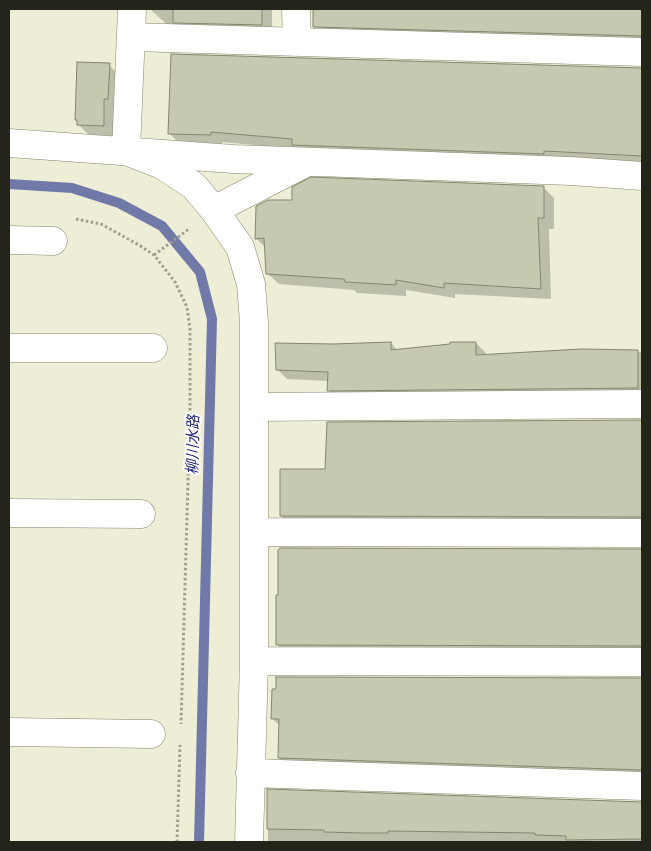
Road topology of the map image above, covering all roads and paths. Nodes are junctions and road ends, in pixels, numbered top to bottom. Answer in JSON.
{"nodes":[{"id":1,"x":132,"y":9,"type":"edge"},
{"id":2,"x":296,"y":9,"type":"edge"},
{"id":3,"x":131,"y":37,"type":"junction"},
{"id":4,"x":297,"y":42,"type":"junction"},
{"id":5,"x":642,"y":52,"type":"edge"},
{"id":6,"x":9,"y":143,"type":"edge"},
{"id":7,"x":126,"y":151,"type":"junction"},
{"id":8,"x":308,"y":162,"type":"junction"},
{"id":9,"x":642,"y":176,"type":"edge"},
{"id":10,"x":214,"y":210,"type":"junction"},
{"id":11,"x":75,"y":218,"type":"dead end"},
{"id":12,"x":9,"y":240,"type":"edge"},
{"id":13,"x":53,"y":241,"type":"dead end"},
{"id":14,"x":154,"y":255,"type":"junction"},
{"id":15,"x":9,"y":348,"type":"edge"},
{"id":16,"x":153,"y":348,"type":"dead end"},
{"id":17,"x":642,"y":404,"type":"edge"},
{"id":18,"x":254,"y":407,"type":"junction"},
{"id":19,"x":9,"y":513,"type":"edge"},
{"id":20,"x":141,"y":514,"type":"dead end"},
{"id":21,"x":254,"y":532,"type":"junction"},
{"id":22,"x":642,"y":533,"type":"edge"},
{"id":23,"x":254,"y":661,"type":"junction"},
{"id":24,"x":642,"y":662,"type":"edge"},
{"id":25,"x":181,"y":726,"type":"dead end"},
{"id":26,"x":9,"y":732,"type":"edge"},
{"id":27,"x":151,"y":734,"type":"dead end"},
{"id":28,"x":181,"y":736,"type":"dead end"},
{"id":29,"x":250,"y":773,"type":"junction"},
{"id":30,"x":642,"y":786,"type":"edge"},
{"id":31,"x":177,"y":842,"type":"edge"},
{"id":32,"x":249,"y":842,"type":"edge"}],
"edges":[{"from":1,"to":3,"type":"street"},
{"from":2,"to":4,"type":"street"},
{"from":3,"to":4,"type":"street"},
{"from":3,"to":7,"type":"street"},
{"from":4,"to":5,"type":"street"},
{"from":6,"to":7,"type":"street"},
{"from":7,"to":8,"type":"street"},
{"from":7,"to":10,"type":"street"},
{"from":8,"to":9,"type":"street"},
{"from":8,"to":10,"type":"street"},
{"from":10,"to":14,"type":"path"},
{"from":10,"to":18,"type":"street"},
{"from":11,"to":14,"type":"path"},
{"from":12,"to":13,"type":"street"},
{"from":14,"to":25,"type":"path"},
{"from":15,"to":16,"type":"street"},
{"from":17,"to":18,"type":"street"},
{"from":18,"to":21,"type":"street"},
{"from":19,"to":20,"type":"street"},
{"from":21,"to":22,"type":"street"},
{"from":21,"to":23,"type":"street"},
{"from":23,"to":24,"type":"street"},
{"from":23,"to":29,"type":"street"},
{"from":26,"to":27,"type":"street"},
{"from":28,"to":31,"type":"path"},
{"from":29,"to":30,"type":"street"},
{"from":29,"to":32,"type":"street"}]}
